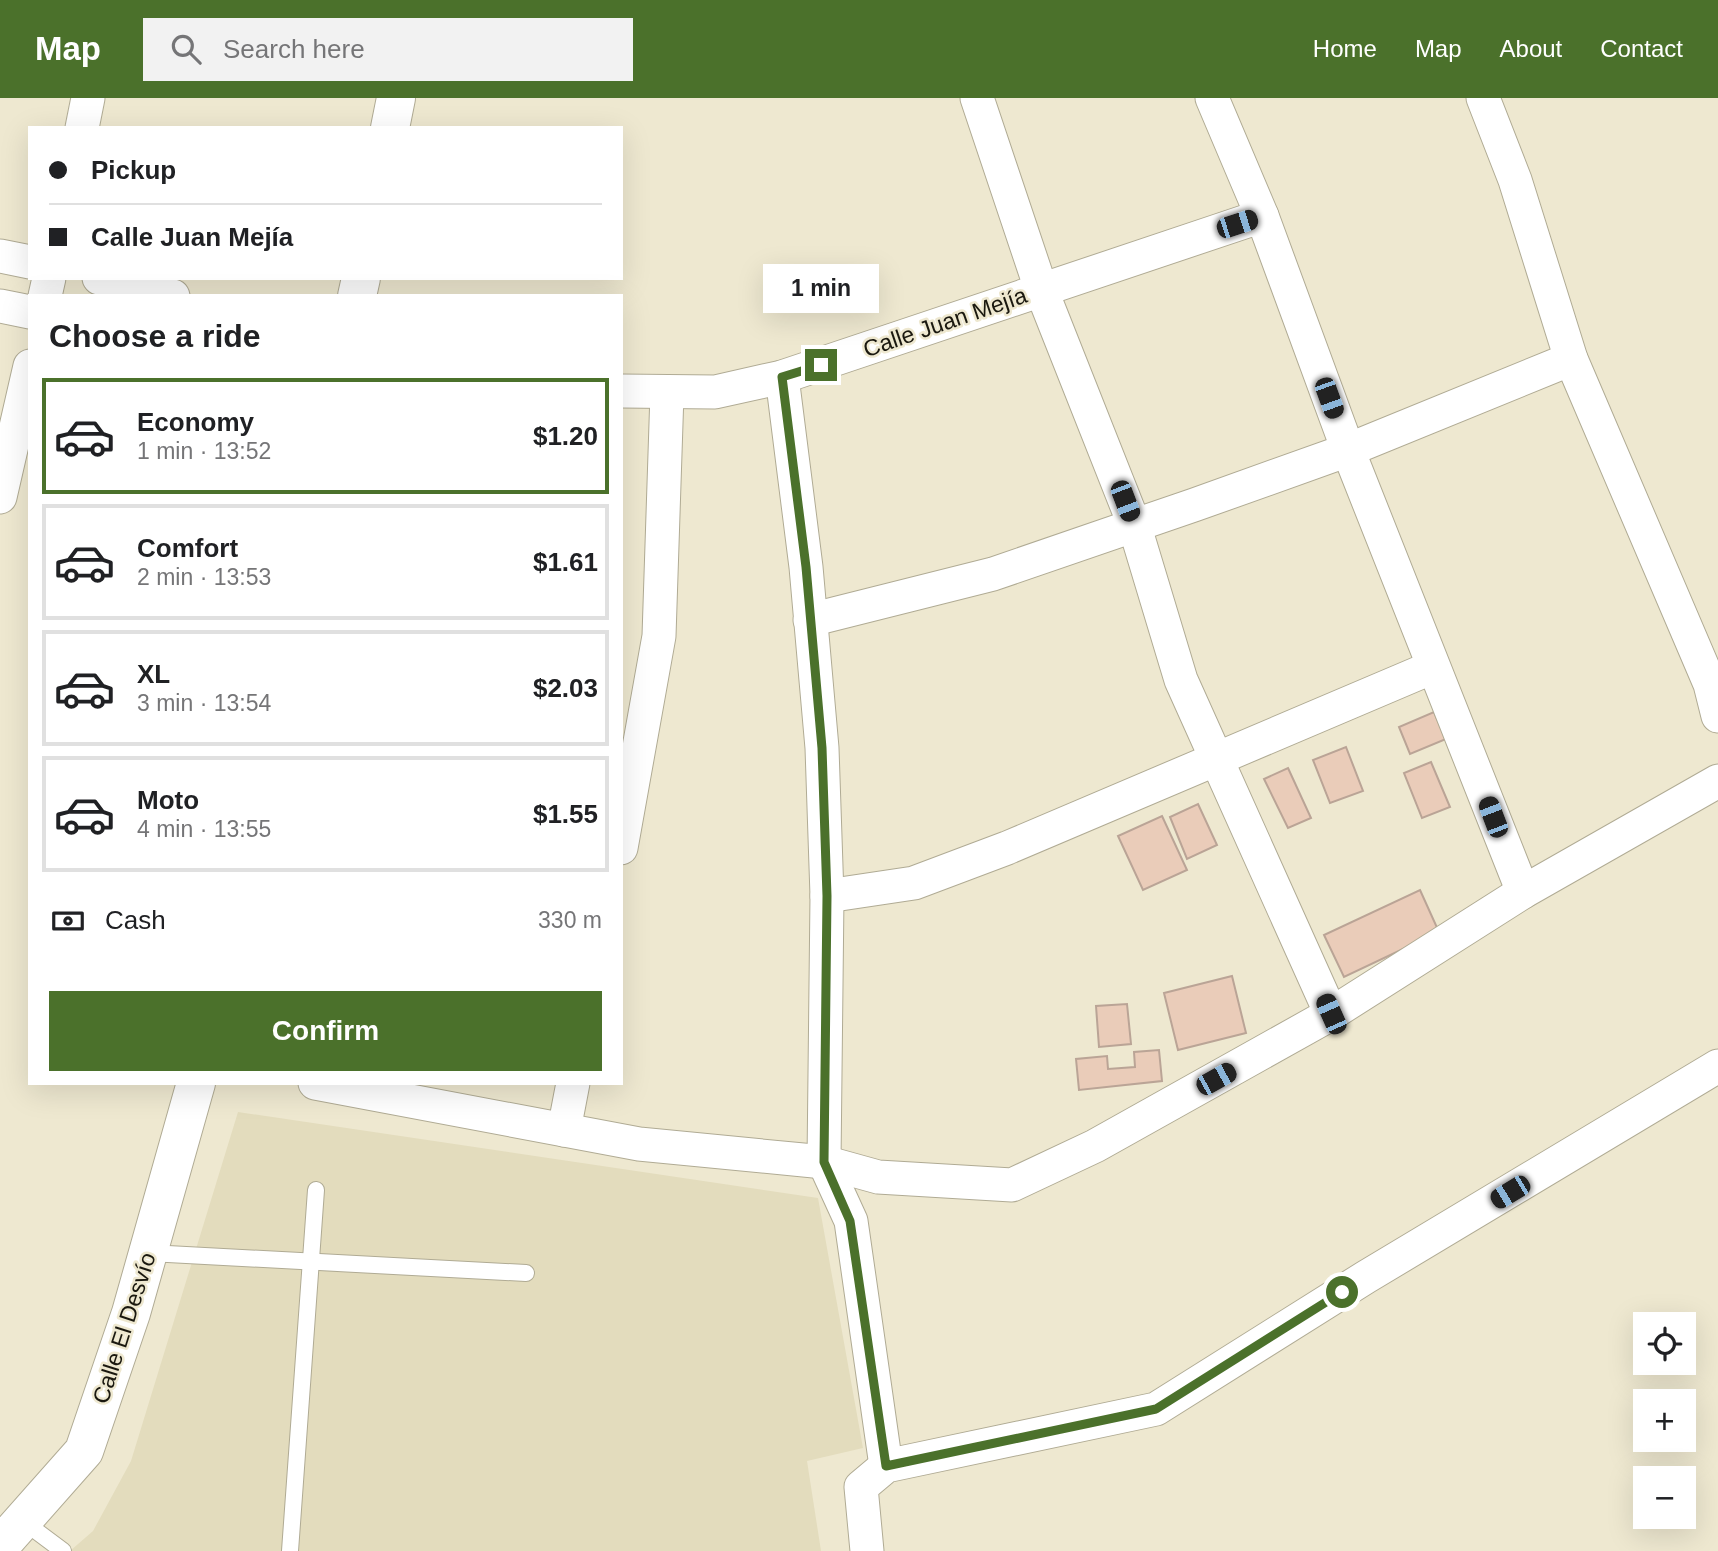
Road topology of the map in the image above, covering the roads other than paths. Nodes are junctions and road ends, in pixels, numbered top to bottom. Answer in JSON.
{"nodes":[{"id":1,"x":89,"y":98,"type":"edge"},
{"id":2,"x":396,"y":98,"type":"edge"},
{"id":3,"x":977,"y":98,"type":"edge"},
{"id":4,"x":1212,"y":98,"type":"edge"},
{"id":5,"x":1483,"y":98,"type":"edge"},
{"id":6,"x":82,"y":126,"type":"edge"},
{"id":7,"x":390,"y":126,"type":"edge"},
{"id":8,"x":1262,"y":216,"type":"junction"},
{"id":9,"x":0,"y":256,"type":"edge"},
{"id":10,"x":28,"y":262,"type":"edge"},
{"id":11,"x":107,"y":280,"type":"edge"},
{"id":12,"x":1041,"y":289,"type":"junction"},
{"id":13,"x":165,"y":294,"type":"edge"},
{"id":14,"x":0,"y":306,"type":"edge"},
{"id":15,"x":28,"y":312,"type":"edge"},
{"id":16,"x":1571,"y":359,"type":"junction"},
{"id":17,"x":28,"y":375,"type":"edge"},
{"id":18,"x":782,"y":377,"type":"junction"},
{"id":19,"x":623,"y":391,"type":"edge"},
{"id":20,"x":667,"y":393,"type":"junction"},
{"id":21,"x":1348,"y":450,"type":"junction"},
{"id":22,"x":0,"y":497,"type":"edge"},
{"id":23,"x":1134,"y":524,"type":"junction"},
{"id":24,"x":810,"y":620,"type":"junction"},
{"id":25,"x":1433,"y":667,"type":"junction"},
{"id":26,"x":1718,"y":716,"type":"edge"},
{"id":27,"x":1218,"y":758,"type":"junction"},
{"id":28,"x":1718,"y":781,"type":"edge"},
{"id":29,"x":623,"y":837,"type":"edge"},
{"id":30,"x":1523,"y":892,"type":"junction"},
{"id":31,"x":827,"y":896,"type":"junction"},
{"id":32,"x":1331,"y":1014,"type":"junction"},
{"id":33,"x":1718,"y":1066,"type":"edge"},
{"id":34,"x":195,"y":1085,"type":"edge"},
{"id":35,"x":326,"y":1085,"type":"edge"},
{"id":36,"x":573,"y":1085,"type":"edge"},
{"id":37,"x":564,"y":1130,"type":"junction"},
{"id":38,"x":824,"y":1162,"type":"junction"},
{"id":39,"x":316,"y":1190,"type":"dead end"},
{"id":40,"x":149,"y":1253,"type":"junction"},
{"id":41,"x":311,"y":1262,"type":"junction"},
{"id":42,"x":526,"y":1273,"type":"dead end"},
{"id":43,"x":886,"y":1466,"type":"junction"},
{"id":44,"x":11,"y":1533,"type":"edge"},
{"id":45,"x":63,"y":1551,"type":"edge"},
{"id":46,"x":290,"y":1551,"type":"edge"},
{"id":47,"x":867,"y":1551,"type":"edge"}],
"edges":[{"from":1,"to":6,"type":"street"},
{"from":2,"to":7,"type":"street"},
{"from":3,"to":12,"type":"street"},
{"from":4,"to":8,"type":"street"},
{"from":5,"to":16,"type":"street"},
{"from":8,"to":12,"type":"street","name":"Calle Juan Mejía"},
{"from":8,"to":21,"type":"street"},
{"from":9,"to":10,"type":"street"},
{"from":11,"to":13,"type":"street"},
{"from":12,"to":18,"type":"street","name":"Calle Juan Mejía"},
{"from":12,"to":23,"type":"street"},
{"from":14,"to":15,"type":"street"},
{"from":16,"to":21,"type":"street"},
{"from":16,"to":26,"type":"street"},
{"from":17,"to":22,"type":"street"},
{"from":18,"to":20,"type":"street","name":"Calle Juan Mejía"},
{"from":18,"to":24,"type":"street"},
{"from":19,"to":20,"type":"street","name":"Calle Juan Mejía"},
{"from":20,"to":29,"type":"street"},
{"from":21,"to":23,"type":"street"},
{"from":21,"to":25,"type":"street"},
{"from":23,"to":24,"type":"street"},
{"from":23,"to":27,"type":"street"},
{"from":24,"to":31,"type":"street"},
{"from":25,"to":27,"type":"street"},
{"from":25,"to":30,"type":"street"},
{"from":27,"to":31,"type":"street"},
{"from":27,"to":32,"type":"street"},
{"from":28,"to":30,"type":"street"},
{"from":30,"to":32,"type":"street"},
{"from":31,"to":38,"type":"street"},
{"from":32,"to":38,"type":"street"},
{"from":33,"to":43,"type":"street"},
{"from":34,"to":40,"type":"street","name":"Calle El Desvío"},
{"from":35,"to":37,"type":"street"},
{"from":36,"to":37,"type":"street"},
{"from":37,"to":38,"type":"street"},
{"from":38,"to":43,"type":"street"},
{"from":39,"to":41,"type":"lane"},
{"from":40,"to":41,"type":"lane"},
{"from":40,"to":44,"type":"street","name":"Calle El Desvío"},
{"from":41,"to":42,"type":"lane"},
{"from":41,"to":46,"type":"lane"},
{"from":43,"to":47,"type":"street"},
{"from":44,"to":45,"type":"lane"}]}
